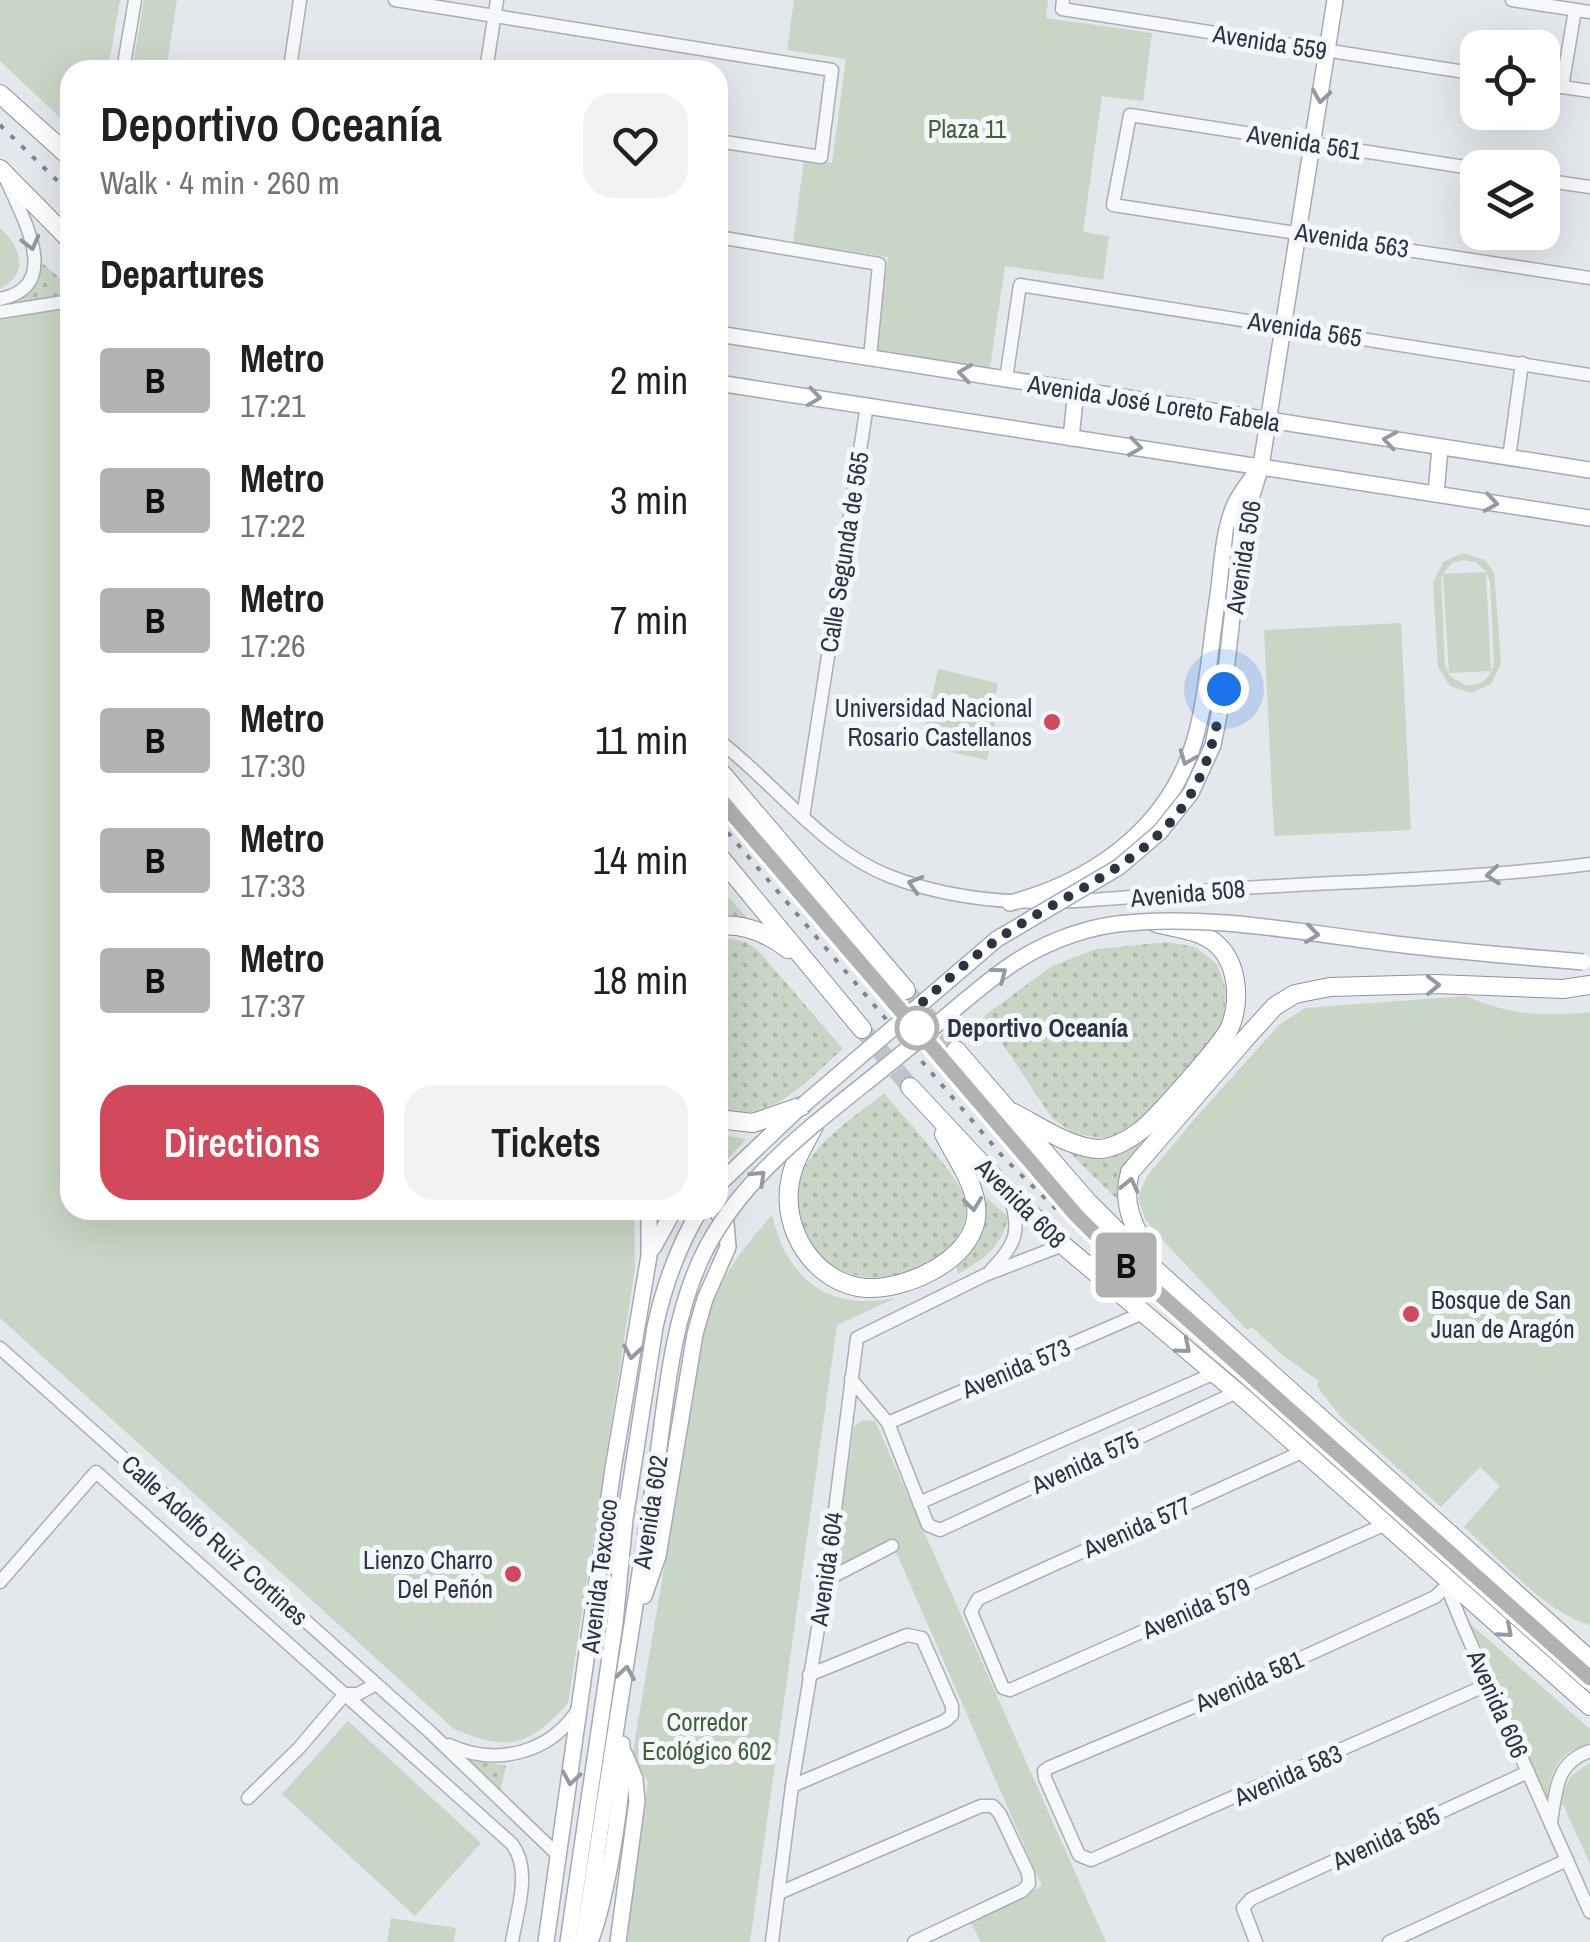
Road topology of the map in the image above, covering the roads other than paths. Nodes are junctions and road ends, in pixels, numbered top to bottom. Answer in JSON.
{"nodes":[{"id":1,"x":135,"y":0,"type":"edge"},
{"id":2,"x":300,"y":0,"type":"edge"},
{"id":3,"x":396,"y":0,"type":"edge"},
{"id":4,"x":1335,"y":0,"type":"edge"},
{"id":5,"x":1512,"y":0,"type":"edge"},
{"id":6,"x":1062,"y":5,"type":"edge"},
{"id":7,"x":496,"y":7,"type":"edge"},
{"id":8,"x":1583,"y":11,"type":"edge"},
{"id":9,"x":1328,"y":50,"type":"junction"},
{"id":10,"x":125,"y":60,"type":"edge"},
{"id":11,"x":291,"y":60,"type":"edge"},
{"id":12,"x":488,"y":60,"type":"edge"},
{"id":13,"x":1460,"y":71,"type":"edge"},
{"id":14,"x":1562,"y":87,"type":"joint"},
{"id":15,"x":1590,"y":91,"type":"edge"},
{"id":16,"x":0,"y":94,"type":"edge"},
{"id":17,"x":728,"y":143,"type":"edge"},
{"id":18,"x":1314,"y":143,"type":"junction"},
{"id":19,"x":60,"y":147,"type":"edge"},
{"id":20,"x":1460,"y":166,"type":"edge"},
{"id":21,"x":2,"y":171,"type":"edge"},
{"id":22,"x":1560,"y":183,"type":"edge"},
{"id":23,"x":1590,"y":187,"type":"edge"},
{"id":24,"x":1112,"y":205,"type":"joint"},
{"id":25,"x":60,"y":230,"type":"edge"},
{"id":26,"x":1300,"y":231,"type":"junction"},
{"id":27,"x":728,"y":239,"type":"edge"},
{"id":28,"x":1590,"y":278,"type":"edge"},
{"id":29,"x":0,"y":299,"type":"edge"},
{"id":30,"x":60,"y":303,"type":"edge"},
{"id":31,"x":0,"y":312,"type":"edge"},
{"id":32,"x":1285,"y":326,"type":"junction"},
{"id":33,"x":728,"y":336,"type":"edge"},
{"id":34,"x":870,"y":358,"type":"junction"},
{"id":35,"x":1522,"y":364,"type":"junction"},
{"id":36,"x":1590,"y":375,"type":"edge"},
{"id":37,"x":1006,"y":379,"type":"junction"},
{"id":38,"x":728,"y":385,"type":"edge"},
{"id":39,"x":1076,"y":390,"type":"junction"},
{"id":40,"x":867,"y":404,"type":"junction"},
{"id":41,"x":1268,"y":422,"type":"junction"},
{"id":42,"x":1071,"y":438,"type":"junction"},
{"id":43,"x":1440,"y":448,"type":"junction"},
{"id":44,"x":1510,"y":458,"type":"junction"},
{"id":45,"x":1261,"y":466,"type":"junction"},
{"id":46,"x":1590,"y":470,"type":"edge"},
{"id":47,"x":1436,"y":494,"type":"junction"},
{"id":48,"x":1590,"y":518,"type":"edge"},
{"id":49,"x":728,"y":748,"type":"edge"},
{"id":50,"x":728,"y":781,"type":"edge"},
{"id":51,"x":803,"y":817,"type":"junction"},
{"id":52,"x":1590,"y":864,"type":"edge"},
{"id":53,"x":728,"y":867,"type":"edge"},
{"id":54,"x":1010,"y":903,"type":"junction"},
{"id":55,"x":1150,"y":922,"type":"junction"},
{"id":56,"x":728,"y":925,"type":"edge"},
{"id":57,"x":1586,"y":962,"type":"edge"},
{"id":58,"x":808,"y":965,"type":"junction"},
{"id":59,"x":1590,"y":985,"type":"edge"},
{"id":60,"x":906,"y":990,"type":"tunnel mouth"},
{"id":61,"x":862,"y":1029,"type":"tunnel mouth"},
{"id":62,"x":956,"y":1050,"type":"tunnel mouth"},
{"id":63,"x":910,"y":1087,"type":"tunnel mouth"},
{"id":64,"x":802,"y":1106,"type":"junction"},
{"id":65,"x":1007,"y":1110,"type":"junction"},
{"id":66,"x":936,"y":1116,"type":"junction"},
{"id":67,"x":728,"y":1120,"type":"edge"},
{"id":68,"x":814,"y":1126,"type":"junction"},
{"id":69,"x":728,"y":1176,"type":"edge"},
{"id":70,"x":1009,"y":1193,"type":"junction"},
{"id":71,"x":728,"y":1214,"type":"edge"},
{"id":72,"x":650,"y":1220,"type":"edge"},
{"id":73,"x":669,"y":1220,"type":"edge"},
{"id":74,"x":694,"y":1220,"type":"edge"},
{"id":75,"x":723,"y":1220,"type":"edge"},
{"id":76,"x":724,"y":1220,"type":"edge"},
{"id":77,"x":1062,"y":1245,"type":"junction"},
{"id":78,"x":649,"y":1256,"type":"junction"},
{"id":79,"x":1159,"y":1274,"type":"junction"},
{"id":80,"x":986,"y":1275,"type":"junction"},
{"id":81,"x":1144,"y":1313,"type":"junction"},
{"id":82,"x":0,"y":1348,"type":"edge"},
{"id":83,"x":1215,"y":1374,"type":"junction"},
{"id":84,"x":851,"y":1380,"type":"junction"},
{"id":85,"x":1236,"y":1392,"type":"junction"},
{"id":86,"x":888,"y":1423,"type":"junction"},
{"id":87,"x":1304,"y":1451,"type":"junction"},
{"id":88,"x":919,"y":1503,"type":"junction"},
{"id":89,"x":625,"y":1519,"type":"junction"},
{"id":90,"x":1386,"y":1524,"type":"junction"},
{"id":91,"x":892,"y":1546,"type":"dead end"},
{"id":92,"x":598,"y":1580,"type":"junction"},
{"id":93,"x":826,"y":1580,"type":"junction"},
{"id":94,"x":0,"y":1582,"type":"edge"},
{"id":95,"x":1450,"y":1584,"type":"junction"},
{"id":96,"x":634,"y":1618,"type":"junction"},
{"id":97,"x":615,"y":1623,"type":"junction"},
{"id":98,"x":348,"y":1660,"type":"junction"},
{"id":99,"x":1590,"y":1660,"type":"edge"},
{"id":100,"x":809,"y":1675,"type":"junction"},
{"id":101,"x":376,"y":1684,"type":"junction"},
{"id":102,"x":1489,"y":1684,"type":"junction"},
{"id":103,"x":1006,"y":1691,"type":"joint"},
{"id":104,"x":345,"y":1694,"type":"junction"},
{"id":105,"x":582,"y":1704,"type":"junction"},
{"id":106,"x":1590,"y":1706,"type":"edge"},
{"id":107,"x":618,"y":1721,"type":"junction"},
{"id":108,"x":430,"y":1732,"type":"junction"},
{"id":109,"x":622,"y":1746,"type":"junction"},
{"id":110,"x":1590,"y":1751,"type":"edge"},
{"id":111,"x":1528,"y":1772,"type":"junction"},
{"id":112,"x":792,"y":1786,"type":"junction"},
{"id":113,"x":248,"y":1798,"type":"dead end"},
{"id":114,"x":1550,"y":1823,"type":"junction"},
{"id":115,"x":559,"y":1856,"type":"junction"},
{"id":116,"x":1084,"y":1860,"type":"joint"},
{"id":117,"x":1567,"y":1860,"type":"junction"},
{"id":118,"x":778,"y":1893,"type":"junction"},
{"id":119,"x":1590,"y":1912,"type":"edge"},
{"id":120,"x":512,"y":1942,"type":"edge"},
{"id":121,"x":546,"y":1942,"type":"edge"},
{"id":122,"x":568,"y":1942,"type":"edge"},
{"id":123,"x":587,"y":1942,"type":"edge"},
{"id":124,"x":618,"y":1942,"type":"edge"},
{"id":125,"x":772,"y":1942,"type":"edge"},
{"id":126,"x":914,"y":1942,"type":"edge"},
{"id":127,"x":1256,"y":1942,"type":"edge"},
{"id":128,"x":1389,"y":1942,"type":"edge"}],
"edges":[{"from":1,"to":10,"type":"street"},
{"from":2,"to":11,"type":"street"},
{"from":3,"to":7,"type":"street"},
{"from":4,"to":9,"type":"main road","name":"Avenida 506"},
{"from":5,"to":8,"type":"street"},
{"from":6,"to":9,"type":"street","name":"Avenida 559"},
{"from":7,"to":12,"type":"street"},
{"from":7,"to":17,"type":"street"},
{"from":8,"to":14,"type":"street"},
{"from":9,"to":13,"type":"street","name":"Avenida 559"},
{"from":9,"to":18,"type":"main road","name":"Avenida 506","one_way":true},
{"from":14,"to":15,"type":"street"},
{"from":16,"to":19,"type":"highway"},
{"from":18,"to":20,"type":"street","name":"Avenida 561"},
{"from":18,"to":24,"type":"street","name":"Avenida 561"},
{"from":18,"to":26,"type":"main road","name":"Avenida 506"},
{"from":21,"to":25,"type":"highway"},
{"from":21,"to":29,"type":"street","one_way":true},
{"from":22,"to":23,"type":"street"},
{"from":24,"to":26,"type":"street","name":"Avenida 563"},
{"from":26,"to":28,"type":"street","name":"Avenida 563"},
{"from":26,"to":32,"type":"main road","name":"Avenida 506"},
{"from":27,"to":34,"type":"street"},
{"from":30,"to":31,"type":"street"},
{"from":32,"to":35,"type":"street","name":"Avenida 565"},
{"from":32,"to":37,"type":"street","name":"Avenida 565"},
{"from":32,"to":41,"type":"main road","name":"Avenida 506"},
{"from":33,"to":34,"type":"main road","name":"Avenida José Loreto Fabela"},
{"from":37,"to":34,"type":"main road","name":"Avenida José Loreto Fabela","one_way":true},
{"from":35,"to":36,"type":"street","name":"Avenida 565"},
{"from":35,"to":44,"type":"street"},
{"from":37,"to":39,"type":"main road","name":"Avenida José Loreto Fabela"},
{"from":38,"to":40,"type":"main road","name":"Avenida José Loreto Fabela","one_way":true},
{"from":39,"to":41,"type":"main road","name":"Avenida José Loreto Fabela"},
{"from":39,"to":42,"type":"main road"},
{"from":40,"to":42,"type":"main road","name":"Avenida José Loreto Fabela"},
{"from":40,"to":51,"type":"street","name":"Calle Segunda de 565"},
{"from":43,"to":41,"type":"main road","name":"Avenida José Loreto Fabela","one_way":true},
{"from":41,"to":45,"type":"main road","name":"Avenida 506"},
{"from":42,"to":45,"type":"main road","name":"Avenida José Loreto Fabela","one_way":true},
{"from":43,"to":44,"type":"main road","name":"Avenida José Loreto Fabela"},
{"from":43,"to":47,"type":"main road"},
{"from":44,"to":46,"type":"main road","name":"Avenida José Loreto Fabela"},
{"from":45,"to":47,"type":"main road","name":"Avenida José Loreto Fabela"},
{"from":45,"to":54,"type":"main road","one_way":true},
{"from":45,"to":64,"type":"main road","name":"Avenida 506","bridge":true},
{"from":47,"to":48,"type":"main road","name":"Avenida José Loreto Fabela","one_way":true},
{"from":49,"to":51,"type":"street","name":"Avenida 508"},
{"from":50,"to":60,"type":"highway"},
{"from":54,"to":51,"type":"street","name":"Avenida 508","one_way":true},
{"from":52,"to":54,"type":"street","name":"Avenida 508","one_way":true},
{"from":53,"to":58,"type":"highway"},
{"from":55,"to":57,"type":"main road","name":"Avenida 508","one_way":true,"bridge":true},
{"from":55,"to":65,"type":"highway","bridge":true},
{"from":68,"to":55,"type":"main road","name":"Avenida 508","one_way":true,"bridge":true},
{"from":56,"to":58,"type":"highway"},
{"from":58,"to":61,"type":"highway"},
{"from":79,"to":59,"type":"highway","one_way":true},
{"from":62,"to":65,"type":"highway","name":"Avenida 608"},
{"from":63,"to":66,"type":"highway","name":"Avenida 608"},
{"from":64,"to":67,"type":"highway"},
{"from":64,"to":69,"type":"main road"},
{"from":65,"to":79,"type":"highway","name":"Avenida 608"},
{"from":66,"to":68,"type":"highway","one_way":true},
{"from":66,"to":70,"type":"highway","name":"Avenida 608"},
{"from":71,"to":68,"type":"main road","name":"Avenida 602","one_way":true,"bridge":true},
{"from":70,"to":77,"type":"highway","name":"Avenida 608"},
{"from":70,"to":80,"type":"street","name":"Avenida 604"},
{"from":72,"to":78,"type":"main road","name":"Avenida Texcoco"},
{"from":73,"to":78,"type":"main road"},
{"from":74,"to":89,"type":"main road","name":"Avenida 602"},
{"from":75,"to":96,"type":"main road"},
{"from":96,"to":76,"type":"main road","name":"Avenida 602","one_way":true,"bridge":true},
{"from":77,"to":80,"type":"street","name":"Avenida 604"},
{"from":77,"to":81,"type":"highway","name":"Avenida 608"},
{"from":78,"to":92,"type":"main road","name":"Avenida Texcoco","one_way":true},
{"from":79,"to":99,"type":"highway","name":"Avenida 608"},
{"from":80,"to":84,"type":"street","name":"Avenida 604"},
{"from":81,"to":83,"type":"highway","name":"Avenida 608","one_way":true},
{"from":81,"to":86,"type":"street","name":"Avenida 573"},
{"from":82,"to":98,"type":"street","name":"Calle Adolfo Ruiz Cortines"},
{"from":83,"to":85,"type":"highway","name":"Avenida 608"},
{"from":83,"to":88,"type":"street"},
{"from":84,"to":86,"type":"street"},
{"from":84,"to":93,"type":"street","name":"Avenida 604"},
{"from":85,"to":87,"type":"highway","name":"Avenida 608"},
{"from":85,"to":88,"type":"street","name":"Avenida 575"},
{"from":86,"to":88,"type":"street"},
{"from":87,"to":90,"type":"highway","name":"Avenida 608"},
{"from":87,"to":103,"type":"street","name":"Avenida 577"},
{"from":89,"to":92,"type":"main road"},
{"from":89,"to":97,"type":"main road","name":"Avenida 602"},
{"from":90,"to":95,"type":"highway","name":"Avenida 608"},
{"from":90,"to":103,"type":"street","name":"Avenida 579"},
{"from":91,"to":93,"type":"street"},
{"from":92,"to":97,"type":"main road"},
{"from":92,"to":105,"type":"main road","name":"Avenida Texcoco"},
{"from":93,"to":100,"type":"street","name":"Avenida 604"},
{"from":94,"to":104,"type":"street"},
{"from":95,"to":102,"type":"street","name":"Avenida 606"},
{"from":95,"to":106,"type":"highway","name":"Avenida 608","one_way":true},
{"from":95,"to":116,"type":"street","name":"Avenida 581"},
{"from":107,"to":96,"type":"main road","name":"Avenida 602","one_way":true},
{"from":97,"to":122,"type":"main road","name":"Avenida 602"},
{"from":98,"to":101,"type":"street","name":"Calle Adolfo Ruiz Cortines"},
{"from":98,"to":104,"type":"street"},
{"from":100,"to":112,"type":"street","name":"Avenida 604"},
{"from":100,"to":112,"type":"street"},
{"from":101,"to":104,"type":"street"},
{"from":101,"to":108,"type":"street","name":"Calle Adolfo Ruiz Cortines"},
{"from":102,"to":111,"type":"street","name":"Avenida 606"},
{"from":102,"to":116,"type":"street","name":"Avenida 583"},
{"from":104,"to":113,"type":"street"},
{"from":104,"to":120,"type":"street"},
{"from":105,"to":108,"type":"street","name":"Calle Adolfo Ruiz Cortines"},
{"from":105,"to":115,"type":"main road","name":"Avenida Texcoco","one_way":true},
{"from":107,"to":109,"type":"main road"},
{"from":107,"to":123,"type":"main road","name":"Avenida 602"},
{"from":108,"to":115,"type":"street","name":"Calle Adolfo Ruiz Cortines"},
{"from":109,"to":123,"type":"main road"},
{"from":109,"to":124,"type":"main road"},
{"from":110,"to":114,"type":"street","name":"Avenida 606"},
{"from":111,"to":114,"type":"street","name":"Avenida 606"},
{"from":111,"to":127,"type":"street","name":"Avenida 585"},
{"from":112,"to":118,"type":"street","name":"Avenida 604"},
{"from":114,"to":117,"type":"street","name":"Avenida 606"},
{"from":115,"to":121,"type":"main road","name":"Avenida Texcoco"},
{"from":117,"to":119,"type":"street","name":"Avenida 606"},
{"from":117,"to":128,"type":"street"},
{"from":118,"to":125,"type":"street","name":"Avenida 604"},
{"from":118,"to":126,"type":"street"}]}
